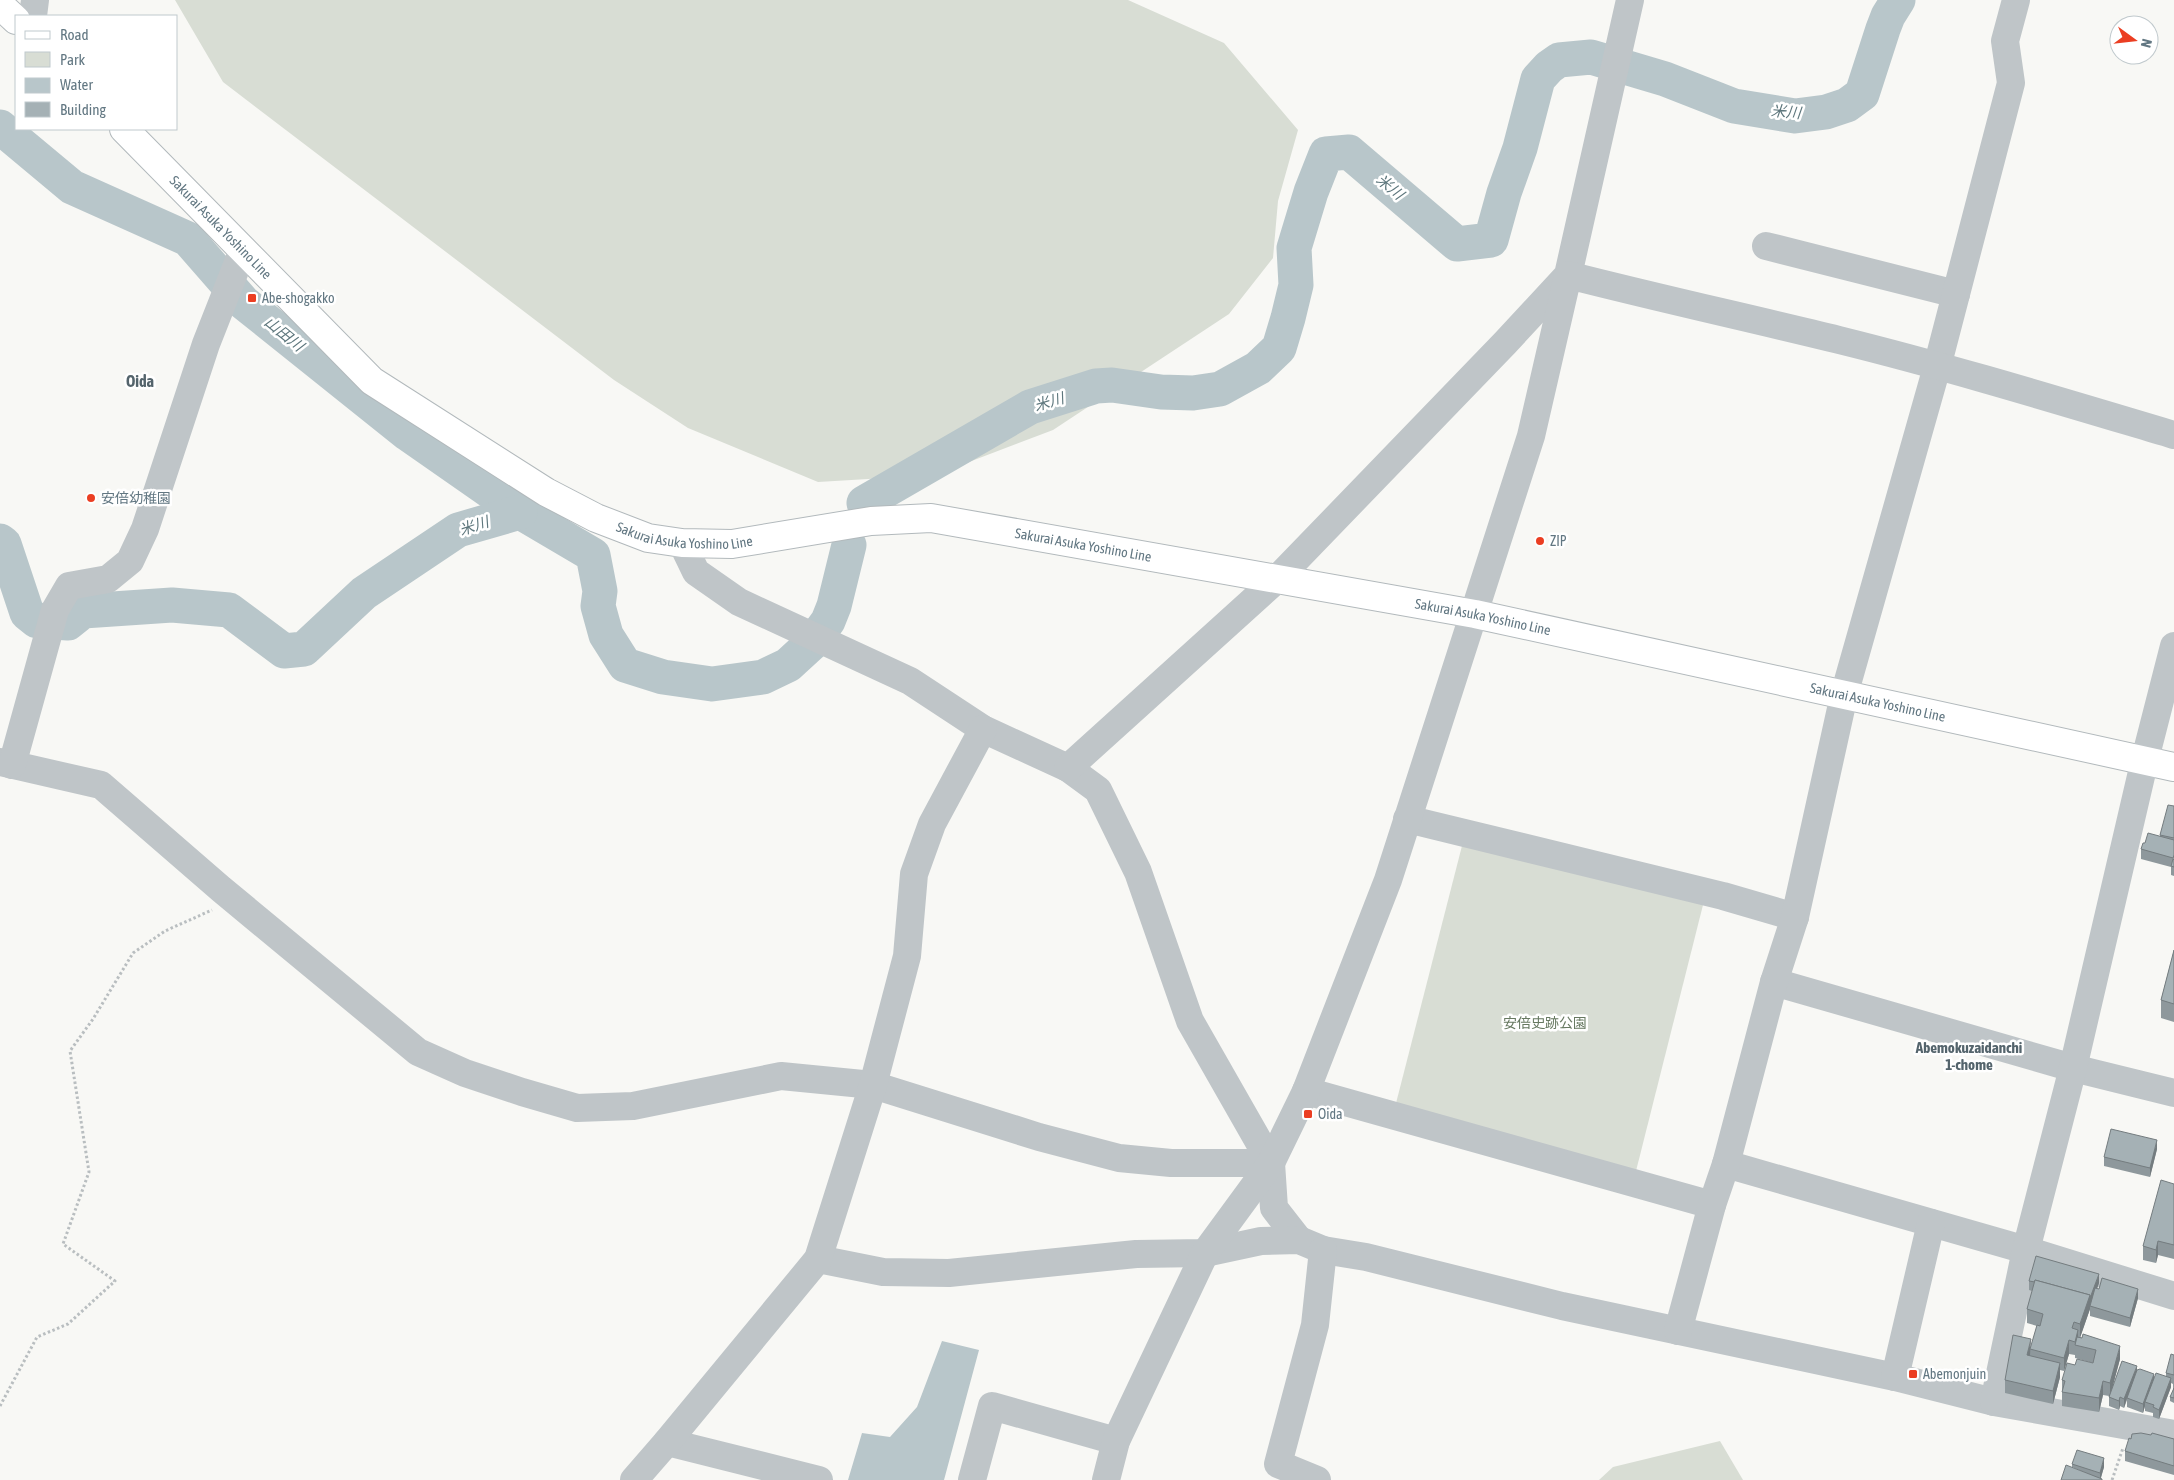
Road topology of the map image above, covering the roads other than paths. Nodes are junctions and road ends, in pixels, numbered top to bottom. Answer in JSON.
{"nodes":[{"id":1,"x":34,"y":0,"type":"edge"},
{"id":2,"x":1630,"y":0,"type":"edge"},
{"id":3,"x":2016,"y":0,"type":"edge"},
{"id":4,"x":0,"y":5,"type":"edge"},
{"id":5,"x":32,"y":15,"type":"edge"},
{"id":6,"x":15,"y":19,"type":"edge"},
{"id":7,"x":125,"y":130,"type":"edge"},
{"id":8,"x":1766,"y":246,"type":"dead end"},
{"id":9,"x":243,"y":250,"type":"junction"},
{"id":10,"x":1568,"y":274,"type":"junction"},
{"id":11,"x":1956,"y":294,"type":"junction"},
{"id":12,"x":1937,"y":367,"type":"junction"},
{"id":13,"x":2174,"y":435,"type":"edge"},
{"id":14,"x":682,"y":543,"type":"junction"},
{"id":15,"x":1277,"y":579,"type":"junction"},
{"id":16,"x":1475,"y":614,"type":"junction"},
{"id":17,"x":2174,"y":646,"type":"edge"},
{"id":18,"x":1844,"y":695,"type":"junction"},
{"id":19,"x":983,"y":729,"type":"junction"},
{"id":20,"x":2144,"y":759,"type":"junction"},
{"id":21,"x":6,"y":763,"type":"edge"},
{"id":22,"x":2174,"y":767,"type":"edge"},
{"id":23,"x":1068,"y":768,"type":"junction"},
{"id":24,"x":1407,"y":819,"type":"junction"},
{"id":25,"x":1795,"y":917,"type":"junction"},
{"id":26,"x":1774,"y":982,"type":"junction"},
{"id":27,"x":2073,"y":1068,"type":"junction"},
{"id":28,"x":874,"y":1085,"type":"junction"},
{"id":29,"x":1306,"y":1091,"type":"junction"},
{"id":30,"x":2174,"y":1093,"type":"edge"},
{"id":31,"x":1271,"y":1163,"type":"junction"},
{"id":32,"x":1726,"y":1164,"type":"junction"},
{"id":33,"x":1712,"y":1205,"type":"junction"},
{"id":34,"x":1931,"y":1223,"type":"junction"},
{"id":35,"x":1299,"y":1240,"type":"junction"},
{"id":36,"x":1323,"y":1250,"type":"junction"},
{"id":37,"x":2026,"y":1250,"type":"junction"},
{"id":38,"x":1205,"y":1253,"type":"junction"},
{"id":39,"x":818,"y":1258,"type":"junction"},
{"id":40,"x":2174,"y":1296,"type":"edge"},
{"id":41,"x":1678,"y":1331,"type":"junction"},
{"id":42,"x":1895,"y":1377,"type":"junction"},
{"id":43,"x":1994,"y":1402,"type":"junction"},
{"id":44,"x":2174,"y":1434,"type":"edge"},
{"id":45,"x":1116,"y":1441,"type":"junction"},
{"id":46,"x":667,"y":1442,"type":"junction"},
{"id":47,"x":634,"y":1480,"type":"edge"},
{"id":48,"x":819,"y":1480,"type":"edge"},
{"id":49,"x":972,"y":1480,"type":"edge"},
{"id":50,"x":1106,"y":1480,"type":"edge"},
{"id":51,"x":1316,"y":1480,"type":"edge"}],
"edges":[{"from":1,"to":5,"type":"street"},
{"from":2,"to":10,"type":"street"},
{"from":3,"to":11,"type":"street"},
{"from":4,"to":6,"type":"main road"},
{"from":7,"to":9,"type":"main road","name":"Sakurai Asuka Yoshino Line"},
{"from":8,"to":11,"type":"street"},
{"from":9,"to":14,"type":"main road","name":"Sakurai Asuka Yoshino Line"},
{"from":9,"to":21,"type":"street"},
{"from":10,"to":12,"type":"street"},
{"from":10,"to":15,"type":"street"},
{"from":10,"to":16,"type":"street"},
{"from":11,"to":12,"type":"street"},
{"from":12,"to":13,"type":"street"},
{"from":12,"to":18,"type":"street"},
{"from":14,"to":15,"type":"main road","name":"Sakurai Asuka Yoshino Line"},
{"from":14,"to":19,"type":"street"},
{"from":15,"to":16,"type":"main road","name":"Sakurai Asuka Yoshino Line"},
{"from":15,"to":23,"type":"street"},
{"from":16,"to":18,"type":"main road","name":"Sakurai Asuka Yoshino Line"},
{"from":16,"to":24,"type":"street"},
{"from":17,"to":20,"type":"street"},
{"from":18,"to":20,"type":"main road","name":"Sakurai Asuka Yoshino Line"},
{"from":18,"to":25,"type":"street"},
{"from":19,"to":23,"type":"street"},
{"from":19,"to":28,"type":"street"},
{"from":20,"to":22,"type":"main road","name":"Sakurai Asuka Yoshino Line"},
{"from":20,"to":27,"type":"street"},
{"from":21,"to":28,"type":"street"},
{"from":23,"to":31,"type":"street"},
{"from":24,"to":25,"type":"street"},
{"from":24,"to":29,"type":"street"},
{"from":25,"to":26,"type":"street"},
{"from":26,"to":27,"type":"street"},
{"from":26,"to":32,"type":"street"},
{"from":27,"to":30,"type":"street"},
{"from":27,"to":37,"type":"street"},
{"from":28,"to":31,"type":"street"},
{"from":28,"to":39,"type":"street"},
{"from":29,"to":31,"type":"street"},
{"from":29,"to":33,"type":"street"},
{"from":31,"to":35,"type":"street"},
{"from":31,"to":38,"type":"street"},
{"from":32,"to":33,"type":"street"},
{"from":32,"to":34,"type":"street"},
{"from":33,"to":41,"type":"street"},
{"from":34,"to":37,"type":"street"},
{"from":34,"to":42,"type":"street"},
{"from":35,"to":36,"type":"street"},
{"from":35,"to":38,"type":"street"},
{"from":36,"to":41,"type":"street"},
{"from":36,"to":51,"type":"street"},
{"from":37,"to":40,"type":"street"},
{"from":37,"to":43,"type":"street"},
{"from":38,"to":39,"type":"street"},
{"from":38,"to":45,"type":"street"},
{"from":39,"to":46,"type":"street"},
{"from":41,"to":42,"type":"street"},
{"from":42,"to":43,"type":"street"},
{"from":43,"to":44,"type":"street"},
{"from":45,"to":49,"type":"street"},
{"from":45,"to":50,"type":"street"},
{"from":46,"to":47,"type":"street"},
{"from":46,"to":48,"type":"street"}]}
